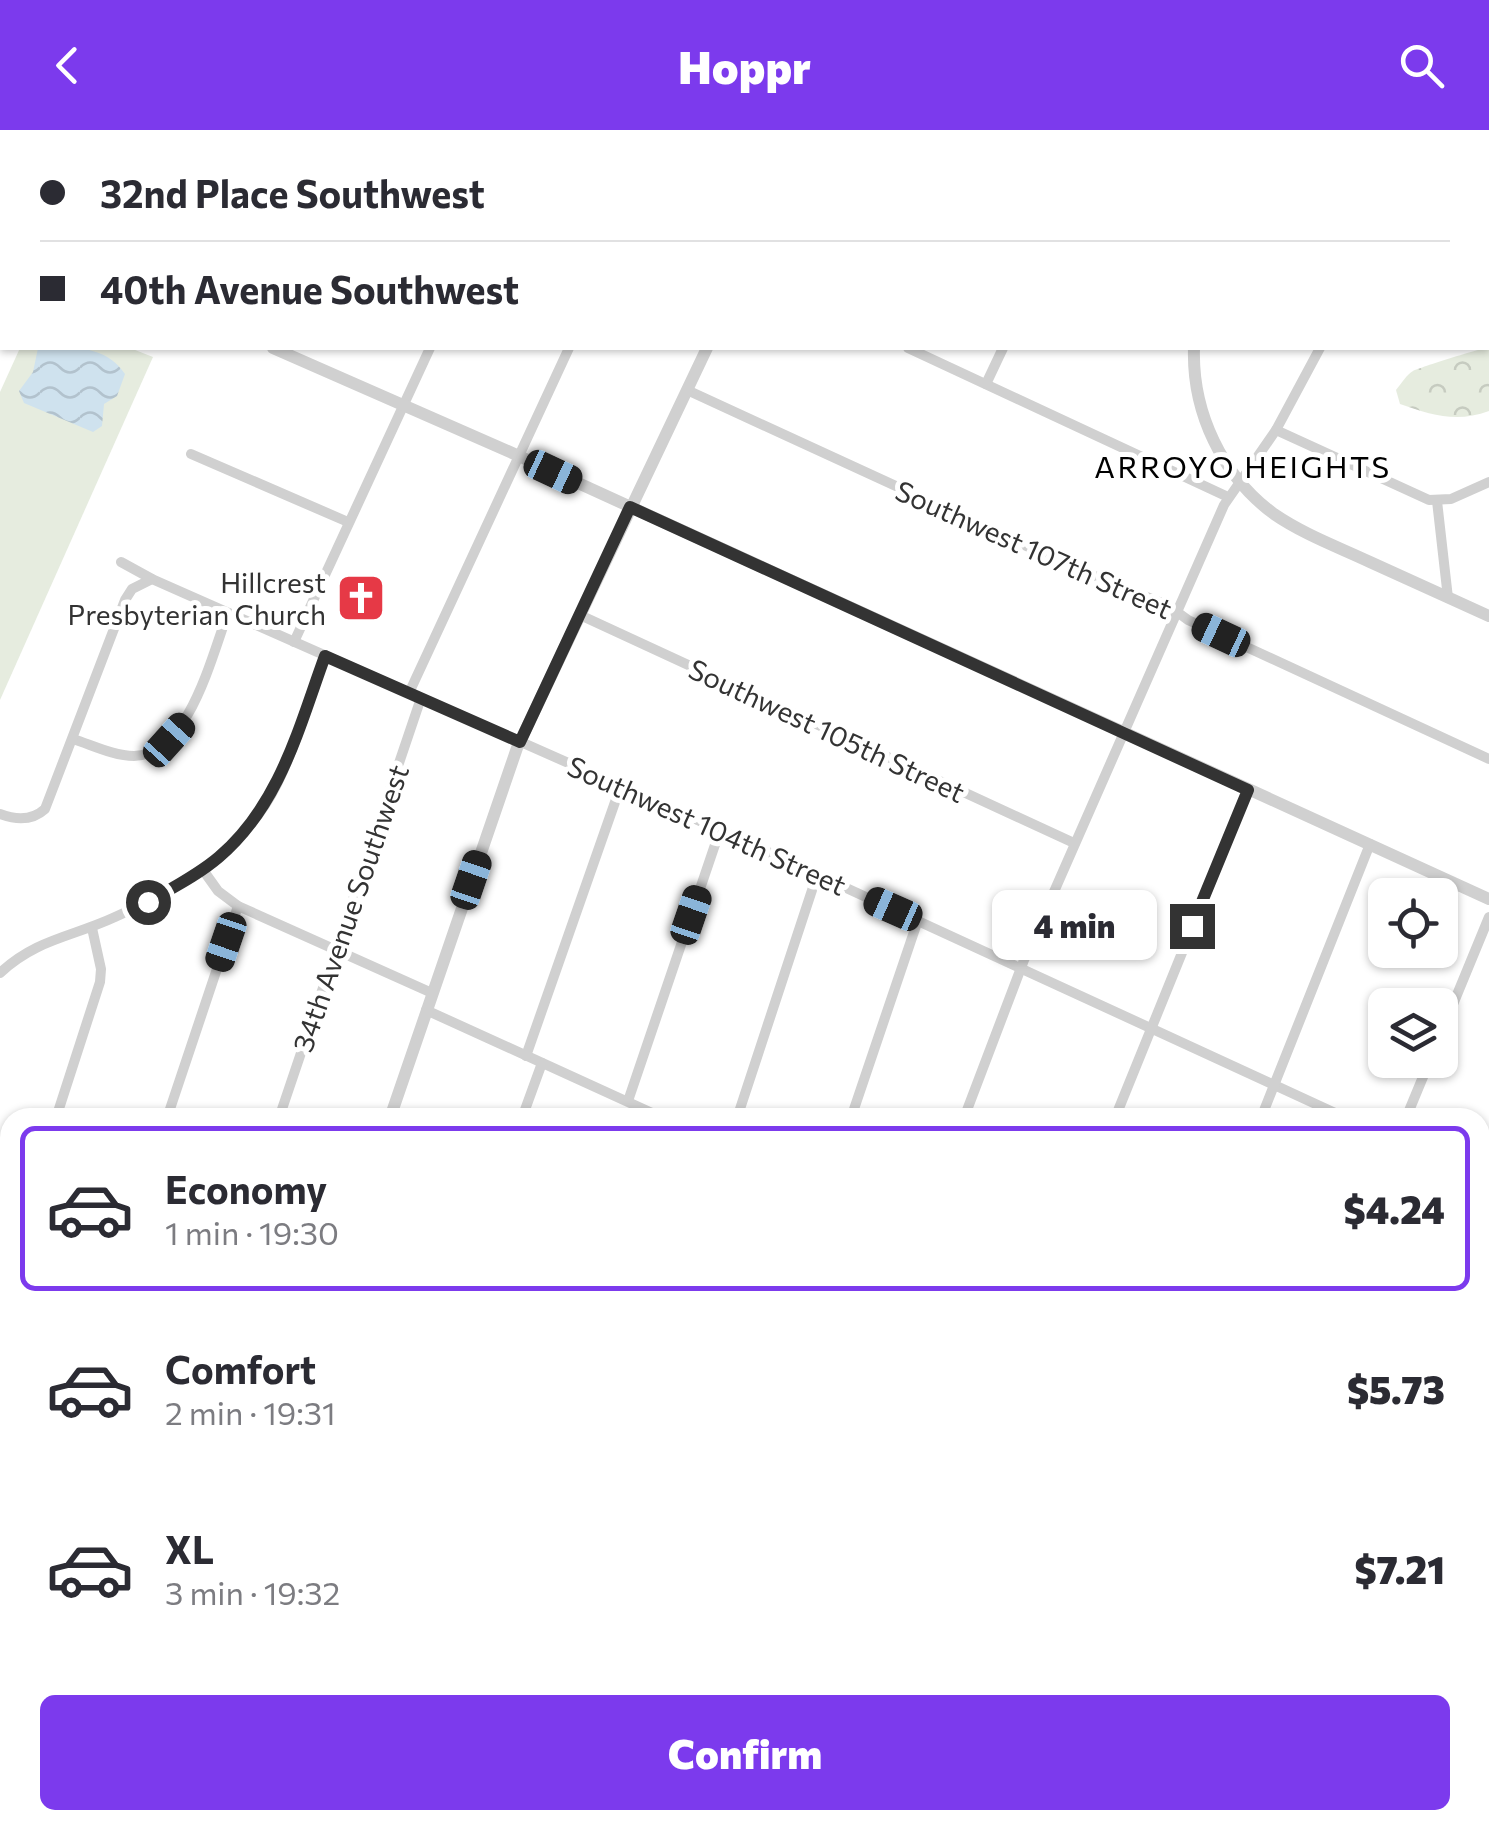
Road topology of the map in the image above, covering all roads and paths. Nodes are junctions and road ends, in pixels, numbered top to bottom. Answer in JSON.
{"nodes":[{"id":1,"x":429,"y":350,"type":"edge"},
{"id":2,"x":569,"y":350,"type":"edge"},
{"id":3,"x":706,"y":350,"type":"edge"},
{"id":4,"x":912,"y":350,"type":"edge"},
{"id":5,"x":1002,"y":350,"type":"edge"},
{"id":6,"x":1194,"y":350,"type":"edge"},
{"id":7,"x":1319,"y":350,"type":"edge"},
{"id":8,"x":292,"y":351,"type":"edge"},
{"id":9,"x":986,"y":384,"type":"junction"},
{"id":10,"x":687,"y":390,"type":"junction"},
{"id":11,"x":404,"y":405,"type":"junction"},
{"id":12,"x":1276,"y":430,"type":"junction"},
{"id":13,"x":191,"y":454,"type":"dead end"},
{"id":14,"x":520,"y":456,"type":"junction"},
{"id":15,"x":1489,"y":482,"type":"edge"},
{"id":16,"x":1241,"y":484,"type":"junction"},
{"id":17,"x":1228,"y":497,"type":"junction"},
{"id":18,"x":1437,"y":501,"type":"junction"},
{"id":19,"x":630,"y":507,"type":"junction"},
{"id":20,"x":348,"y":522,"type":"junction"},
{"id":21,"x":121,"y":562,"type":"dead end"},
{"id":22,"x":152,"y":579,"type":"junction"},
{"id":23,"x":1448,"y":598,"type":"junction"},
{"id":24,"x":1176,"y":611,"type":"junction"},
{"id":25,"x":228,"y":613,"type":"junction"},
{"id":26,"x":580,"y":616,"type":"junction"},
{"id":27,"x":1489,"y":616,"type":"edge"},
{"id":28,"x":294,"y":642,"type":"junction"},
{"id":29,"x":325,"y":656,"type":"junction"},
{"id":30,"x":415,"y":695,"type":"junction"},
{"id":31,"x":1123,"y":732,"type":"junction"},
{"id":32,"x":73,"y":738,"type":"junction"},
{"id":33,"x":520,"y":742,"type":"junction"},
{"id":34,"x":1489,"y":760,"type":"edge"},
{"id":35,"x":621,"y":785,"type":"junction"},
{"id":36,"x":1248,"y":790,"type":"junction"},
{"id":37,"x":0,"y":814,"type":"edge"},
{"id":38,"x":720,"y":830,"type":"junction"},
{"id":39,"x":1074,"y":844,"type":"junction"},
{"id":40,"x":1370,"y":844,"type":"junction"},
{"id":41,"x":203,"y":870,"type":"junction"},
{"id":42,"x":817,"y":875,"type":"junction"},
{"id":43,"x":1489,"y":899,"type":"edge"},
{"id":44,"x":238,"y":906,"type":"junction"},
{"id":45,"x":1489,"y":917,"type":"edge"},
{"id":46,"x":918,"y":920,"type":"junction"},
{"id":47,"x":92,"y":928,"type":"junction"},
{"id":48,"x":336,"y":949,"type":"junction"},
{"id":49,"x":1020,"y":969,"type":"junction"},
{"id":50,"x":0,"y":973,"type":"edge"},
{"id":51,"x":1458,"y":992,"type":"edge"},
{"id":52,"x":432,"y":993,"type":"junction"},
{"id":53,"x":426,"y":1010,"type":"junction"},
{"id":54,"x":1150,"y":1029,"type":"junction"},
{"id":55,"x":526,"y":1056,"type":"junction"},
{"id":56,"x":542,"y":1063,"type":"junction"},
{"id":57,"x":1423,"y":1078,"type":"edge"},
{"id":58,"x":1274,"y":1084,"type":"junction"},
{"id":59,"x":628,"y":1101,"type":"junction"},
{"id":60,"x":59,"y":1108,"type":"edge"},
{"id":61,"x":171,"y":1108,"type":"edge"},
{"id":62,"x":283,"y":1108,"type":"edge"},
{"id":63,"x":393,"y":1108,"type":"edge"},
{"id":64,"x":526,"y":1108,"type":"edge"},
{"id":65,"x":642,"y":1108,"type":"edge"},
{"id":66,"x":740,"y":1108,"type":"edge"},
{"id":67,"x":854,"y":1108,"type":"edge"},
{"id":68,"x":968,"y":1108,"type":"edge"},
{"id":69,"x":1118,"y":1108,"type":"edge"},
{"id":70,"x":1264,"y":1108,"type":"edge"},
{"id":71,"x":1325,"y":1108,"type":"edge"},
{"id":72,"x":1410,"y":1108,"type":"edge"}],
"edges":[{"from":1,"to":11,"type":"street"},
{"from":2,"to":14,"type":"street","name":"34th Avenue Southwest"},
{"from":3,"to":10,"type":"street"},
{"from":4,"to":9,"type":"street"},
{"from":5,"to":9,"type":"street"},
{"from":6,"to":16,"type":"street"},
{"from":7,"to":12,"type":"street"},
{"from":8,"to":11,"type":"street"},
{"from":9,"to":17,"type":"street"},
{"from":10,"to":19,"type":"street"},
{"from":10,"to":24,"type":"street","name":"Southwest 107th Street"},
{"from":11,"to":14,"type":"street"},
{"from":11,"to":20,"type":"street"},
{"from":12,"to":16,"type":"street"},
{"from":12,"to":18,"type":"street"},
{"from":13,"to":20,"type":"street"},
{"from":14,"to":19,"type":"street"},
{"from":14,"to":30,"type":"street","name":"34th Avenue Southwest"},
{"from":15,"to":18,"type":"street"},
{"from":16,"to":17,"type":"street"},
{"from":16,"to":23,"type":"street"},
{"from":17,"to":24,"type":"street"},
{"from":18,"to":23,"type":"street"},
{"from":19,"to":26,"type":"street"},
{"from":19,"to":31,"type":"street"},
{"from":20,"to":28,"type":"street"},
{"from":21,"to":22,"type":"street","name":"Southwest 104th Street"},
{"from":22,"to":25,"type":"street","name":"Southwest 104th Street"},
{"from":22,"to":32,"type":"street"},
{"from":23,"to":27,"type":"street"},
{"from":24,"to":31,"type":"street"},
{"from":24,"to":34,"type":"street","name":"Southwest 107th Street"},
{"from":25,"to":28,"type":"street","name":"Southwest 104th Street"},
{"from":25,"to":32,"type":"street"},
{"from":26,"to":33,"type":"street"},
{"from":26,"to":39,"type":"street","name":"Southwest 105th Street"},
{"from":28,"to":29,"type":"street","name":"Southwest 104th Street"},
{"from":29,"to":30,"type":"street","name":"Southwest 104th Street"},
{"from":29,"to":41,"type":"street"},
{"from":30,"to":33,"type":"street","name":"Southwest 104th Street"},
{"from":30,"to":48,"type":"street","name":"34th Avenue Southwest"},
{"from":31,"to":36,"type":"street"},
{"from":31,"to":39,"type":"street"},
{"from":32,"to":37,"type":"street"},
{"from":33,"to":35,"type":"street","name":"Southwest 104th Street"},
{"from":33,"to":52,"type":"street"},
{"from":35,"to":38,"type":"street","name":"Southwest 104th Street"},
{"from":35,"to":55,"type":"street"},
{"from":36,"to":40,"type":"street"},
{"from":36,"to":54,"type":"street"},
{"from":38,"to":42,"type":"street","name":"Southwest 104th Street"},
{"from":38,"to":59,"type":"street"},
{"from":39,"to":49,"type":"street"},
{"from":40,"to":43,"type":"street"},
{"from":40,"to":58,"type":"street"},
{"from":41,"to":44,"type":"street"},
{"from":41,"to":47,"type":"street"},
{"from":42,"to":46,"type":"street","name":"Southwest 104th Street"},
{"from":42,"to":66,"type":"street"},
{"from":44,"to":48,"type":"street"},
{"from":44,"to":61,"type":"street"},
{"from":45,"to":51,"type":"street"},
{"from":46,"to":49,"type":"street","name":"Southwest 104th Street"},
{"from":46,"to":67,"type":"street"},
{"from":47,"to":50,"type":"street"},
{"from":47,"to":60,"type":"street"},
{"from":48,"to":52,"type":"street"},
{"from":48,"to":62,"type":"street","name":"34th Avenue Southwest"},
{"from":49,"to":54,"type":"street","name":"Southwest 104th Street"},
{"from":49,"to":68,"type":"street"},
{"from":52,"to":53,"type":"street"},
{"from":53,"to":55,"type":"street"},
{"from":53,"to":63,"type":"street"},
{"from":54,"to":58,"type":"street","name":"Southwest 104th Street"},
{"from":54,"to":69,"type":"street"},
{"from":55,"to":56,"type":"street"},
{"from":56,"to":59,"type":"street"},
{"from":56,"to":64,"type":"street"},
{"from":57,"to":72,"type":"street"},
{"from":58,"to":70,"type":"street"},
{"from":58,"to":71,"type":"street","name":"Southwest 104th Street"},
{"from":59,"to":65,"type":"street"}]}
